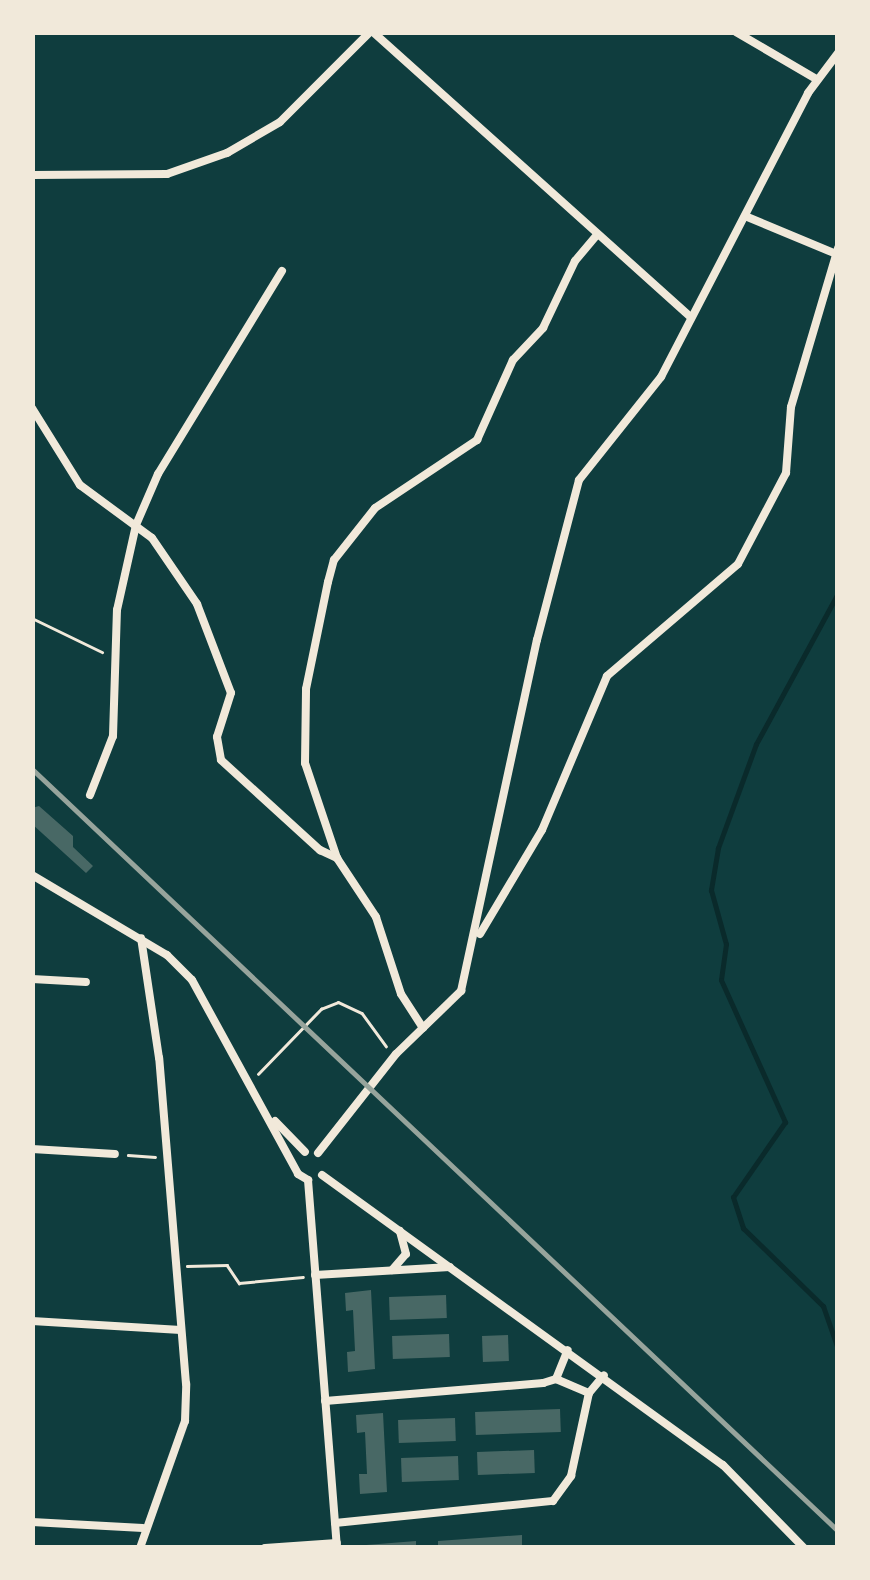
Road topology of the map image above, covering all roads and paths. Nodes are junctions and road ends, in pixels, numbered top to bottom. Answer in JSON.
{"nodes":[{"id":1,"x":372,"y":32,"type":"edge"},
{"id":2,"x":736,"y":32,"type":"edge"},
{"id":3,"x":838,"y":53,"type":"edge"},
{"id":4,"x":816,"y":79,"type":"junction"},
{"id":5,"x":32,"y":175,"type":"edge"},
{"id":6,"x":744,"y":216,"type":"junction"},
{"id":7,"x":597,"y":235,"type":"junction"},
{"id":8,"x":836,"y":251,"type":"edge"},
{"id":9,"x":282,"y":271,"type":"dead end"},
{"id":10,"x":691,"y":318,"type":"junction"},
{"id":11,"x":32,"y":408,"type":"edge"},
{"id":12,"x":136,"y":525,"type":"junction"},
{"id":13,"x":32,"y":618,"type":"edge"},
{"id":14,"x":113,"y":652,"type":"junction"},
{"id":15,"x":90,"y":794,"type":"dead end"},
{"id":16,"x":337,"y":858,"type":"junction"},
{"id":17,"x":32,"y":875,"type":"edge"},
{"id":18,"x":478,"y":937,"type":"junction"},
{"id":19,"x":140,"y":938,"type":"junction"},
{"id":20,"x":32,"y":979,"type":"edge"},
{"id":21,"x":86,"y":982,"type":"dead end"},
{"id":22,"x":423,"y":1028,"type":"junction"},
{"id":23,"x":394,"y":1056,"type":"junction"},
{"id":24,"x":250,"y":1082,"type":"junction"},
{"id":25,"x":268,"y":1114,"type":"junction"},
{"id":26,"x":32,"y":1149,"type":"edge"},
{"id":27,"x":306,"y":1152,"type":"junction"},
{"id":28,"x":318,"y":1153,"type":"junction"},
{"id":29,"x":115,"y":1154,"type":"joint"},
{"id":30,"x":167,"y":1158,"type":"junction"},
{"id":31,"x":296,"y":1163,"type":"junction"},
{"id":32,"x":322,"y":1175,"type":"junction"},
{"id":33,"x":308,"y":1180,"type":"junction"},
{"id":34,"x":400,"y":1230,"type":"junction"},
{"id":35,"x":192,"y":1266,"type":"dead end"},
{"id":36,"x":451,"y":1268,"type":"junction"},
{"id":37,"x":392,"y":1270,"type":"junction"},
{"id":38,"x":315,"y":1275,"type":"junction"},
{"id":39,"x":32,"y":1321,"type":"edge"},
{"id":40,"x":181,"y":1330,"type":"junction"},
{"id":41,"x":568,"y":1350,"type":"junction"},
{"id":42,"x":604,"y":1375,"type":"junction"},
{"id":43,"x":556,"y":1379,"type":"junction"},
{"id":44,"x":588,"y":1394,"type":"junction"},
{"id":45,"x":325,"y":1401,"type":"junction"},
{"id":46,"x":32,"y":1522,"type":"edge"},
{"id":47,"x":335,"y":1523,"type":"junction"},
{"id":48,"x":142,"y":1528,"type":"junction"},
{"id":49,"x":337,"y":1545,"type":"edge"},
{"id":50,"x":140,"y":1548,"type":"edge"},
{"id":51,"x":265,"y":1548,"type":"edge"},
{"id":52,"x":804,"y":1548,"type":"edge"}],
"edges":[{"from":1,"to":5,"type":"street"},
{"from":1,"to":7,"type":"street"},
{"from":2,"to":4,"type":"street"},
{"from":3,"to":4,"type":"street"},
{"from":4,"to":6,"type":"street"},
{"from":6,"to":8,"type":"street"},
{"from":6,"to":10,"type":"street"},
{"from":7,"to":10,"type":"street"},
{"from":7,"to":16,"type":"street"},
{"from":8,"to":18,"type":"street"},
{"from":9,"to":12,"type":"street"},
{"from":10,"to":18,"type":"street"},
{"from":11,"to":12,"type":"street"},
{"from":12,"to":14,"type":"street"},
{"from":12,"to":16,"type":"street"},
{"from":13,"to":14,"type":"path"},
{"from":14,"to":15,"type":"street"},
{"from":16,"to":22,"type":"street"},
{"from":17,"to":19,"type":"street"},
{"from":18,"to":22,"type":"street"},
{"from":19,"to":24,"type":"street"},
{"from":19,"to":30,"type":"street"},
{"from":20,"to":21,"type":"street"},
{"from":22,"to":23,"type":"street"},
{"from":23,"to":24,"type":"path"},
{"from":23,"to":28,"type":"street"},
{"from":24,"to":25,"type":"street"},
{"from":25,"to":27,"type":"street"},
{"from":25,"to":31,"type":"street"},
{"from":26,"to":29,"type":"street"},
{"from":27,"to":28,"type":"street"},
{"from":27,"to":31,"type":"street"},
{"from":28,"to":32,"type":"street"},
{"from":29,"to":30,"type":"path"},
{"from":30,"to":40,"type":"street"},
{"from":31,"to":33,"type":"street"},
{"from":32,"to":33,"type":"street"},
{"from":32,"to":34,"type":"street"},
{"from":33,"to":38,"type":"street"},
{"from":34,"to":36,"type":"street"},
{"from":34,"to":37,"type":"street"},
{"from":35,"to":38,"type":"path"},
{"from":36,"to":37,"type":"street"},
{"from":36,"to":41,"type":"street"},
{"from":37,"to":38,"type":"street"},
{"from":38,"to":45,"type":"street"},
{"from":39,"to":40,"type":"street"},
{"from":40,"to":48,"type":"street"},
{"from":41,"to":42,"type":"street"},
{"from":41,"to":43,"type":"street"},
{"from":42,"to":44,"type":"street"},
{"from":42,"to":52,"type":"street"},
{"from":43,"to":44,"type":"street"},
{"from":43,"to":45,"type":"street"},
{"from":44,"to":47,"type":"street"},
{"from":45,"to":47,"type":"street"},
{"from":46,"to":48,"type":"street"},
{"from":47,"to":49,"type":"street"},
{"from":48,"to":50,"type":"street"},
{"from":49,"to":51,"type":"street"}]}
